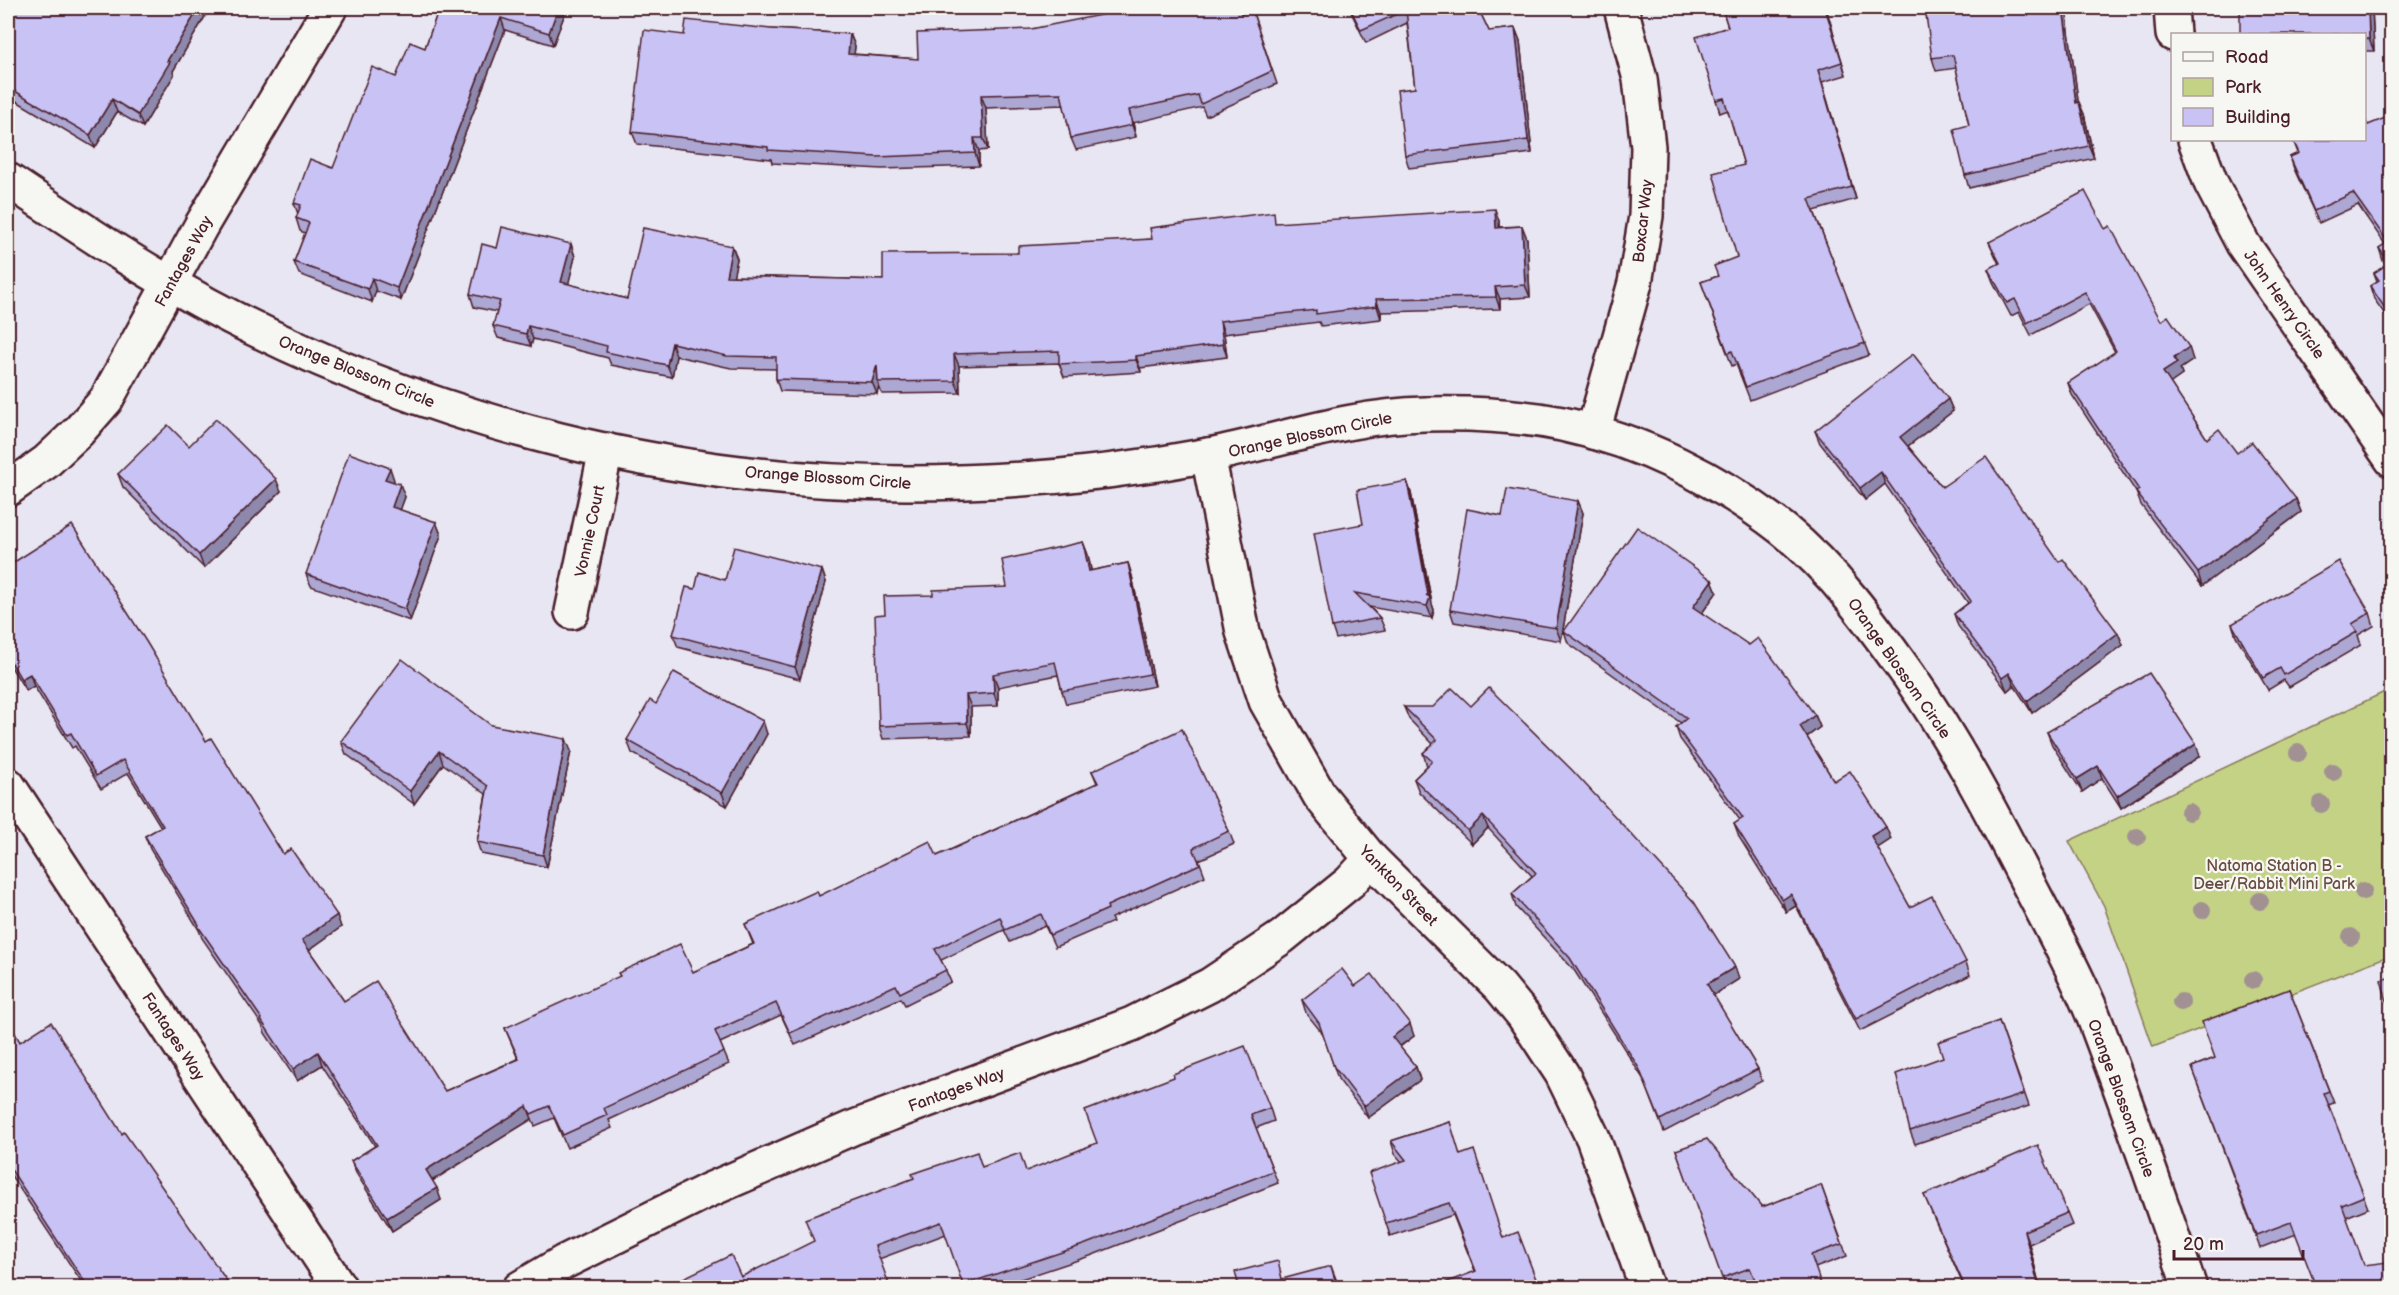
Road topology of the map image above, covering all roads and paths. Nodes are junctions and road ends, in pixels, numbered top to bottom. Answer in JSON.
{"nodes":[{"id":1,"x":330,"y":8,"type":"edge"},
{"id":2,"x":1621,"y":8,"type":"edge"},
{"id":3,"x":2171,"y":8,"type":"edge"},
{"id":4,"x":2173,"y":33,"type":"edge"},
{"id":5,"x":2195,"y":141,"type":"edge"},
{"id":6,"x":8,"y":180,"type":"edge"},
{"id":7,"x":170,"y":282,"type":"junction"},
{"id":8,"x":1593,"y":432,"type":"junction"},
{"id":9,"x":606,"y":450,"type":"junction"},
{"id":10,"x":1208,"y":455,"type":"junction"},
{"id":11,"x":2391,"y":460,"type":"edge"},
{"id":12,"x":8,"y":489,"type":"edge"},
{"id":13,"x":572,"y":612,"type":"dead end"},
{"id":14,"x":8,"y":785,"type":"edge"},
{"id":15,"x":1371,"y":859,"type":"junction"},
{"id":16,"x":340,"y":1287,"type":"edge"},
{"id":17,"x":520,"y":1287,"type":"edge"},
{"id":18,"x":1647,"y":1287,"type":"edge"},
{"id":19,"x":2190,"y":1287,"type":"edge"}],
"edges":[{"from":1,"to":7,"type":"street","name":"Fantages Way"},
{"from":2,"to":8,"type":"street","name":"Boxcar Way"},
{"from":3,"to":4,"type":"street"},
{"from":5,"to":11,"type":"street","name":"John Henry Circle"},
{"from":6,"to":7,"type":"street","name":"Orange Blossom Circle"},
{"from":7,"to":9,"type":"street","name":"Orange Blossom Circle"},
{"from":7,"to":12,"type":"street","name":"Fantages Way"},
{"from":8,"to":10,"type":"street","name":"Orange Blossom Circle"},
{"from":8,"to":19,"type":"street","name":"Orange Blossom Circle"},
{"from":9,"to":10,"type":"street","name":"Orange Blossom Circle"},
{"from":9,"to":13,"type":"street","name":"Vonnie Court"},
{"from":10,"to":15,"type":"street","name":"Yankton Street"},
{"from":14,"to":16,"type":"street","name":"Fantages Way"},
{"from":15,"to":17,"type":"street","name":"Fantages Way"},
{"from":15,"to":18,"type":"street","name":"Yankton Street"}]}
